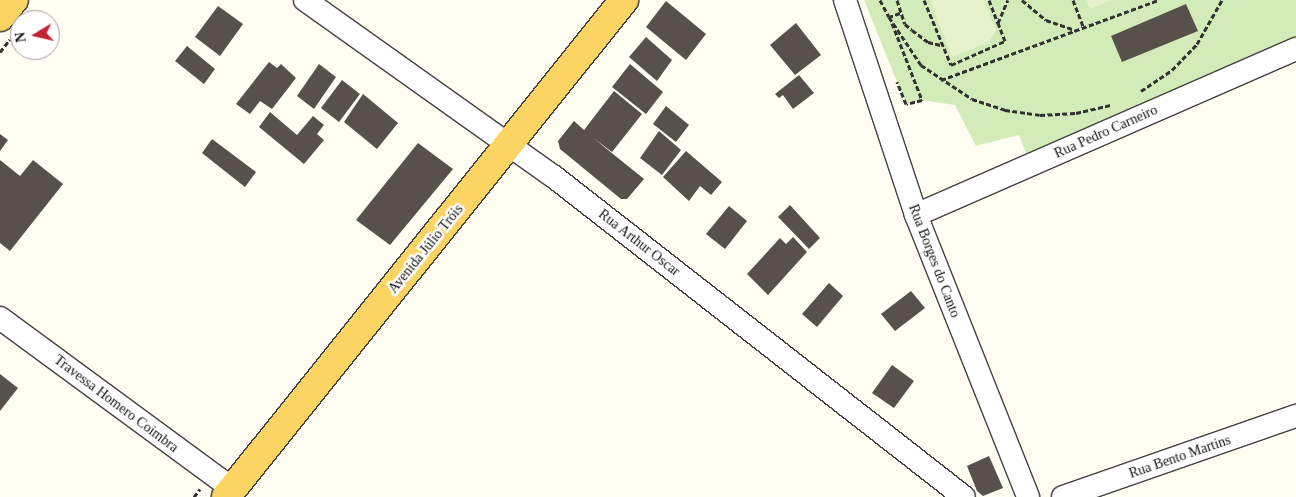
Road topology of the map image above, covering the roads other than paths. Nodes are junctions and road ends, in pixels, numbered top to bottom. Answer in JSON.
{"nodes":[{"id":1,"x":14,"y":0,"type":"edge"},
{"id":2,"x":305,"y":0,"type":"edge"},
{"id":3,"x":624,"y":0,"type":"edge"},
{"id":4,"x":838,"y":0,"type":"edge"},
{"id":5,"x":847,"y":10,"type":"edge"},
{"id":6,"x":0,"y":17,"type":"edge"},
{"id":7,"x":1296,"y":49,"type":"edge"},
{"id":8,"x":509,"y":146,"type":"junction"},
{"id":9,"x":916,"y":215,"type":"junction"},
{"id":10,"x":0,"y":318,"type":"edge"},
{"id":11,"x":1296,"y":416,"type":"edge"},
{"id":12,"x":229,"y":493,"type":"edge"},
{"id":13,"x":964,"y":497,"type":"edge"},
{"id":14,"x":1028,"y":497,"type":"edge"},
{"id":15,"x":1063,"y":497,"type":"edge"}],
"edges":[{"from":1,"to":6,"type":"main road"},
{"from":2,"to":8,"type":"street","name":"Rua Arthur Oscar"},
{"from":3,"to":8,"type":"main road","name":"Avenida Júlio Tróis"},
{"from":4,"to":5,"type":"street","name":"Rua Borges do Canto"},
{"from":5,"to":9,"type":"street","name":"Rua Borges do Canto"},
{"from":7,"to":9,"type":"street","name":"Rua Pedro Carneiro"},
{"from":8,"to":12,"type":"main road","name":"Avenida Júlio Tróis"},
{"from":8,"to":13,"type":"street","name":"Rua Arthur Oscar"},
{"from":9,"to":14,"type":"street","name":"Rua Borges do Canto"},
{"from":10,"to":12,"type":"street","name":"Travessa Homero Coimbra"},
{"from":11,"to":15,"type":"street","name":"Rua Bento Martins"}]}
